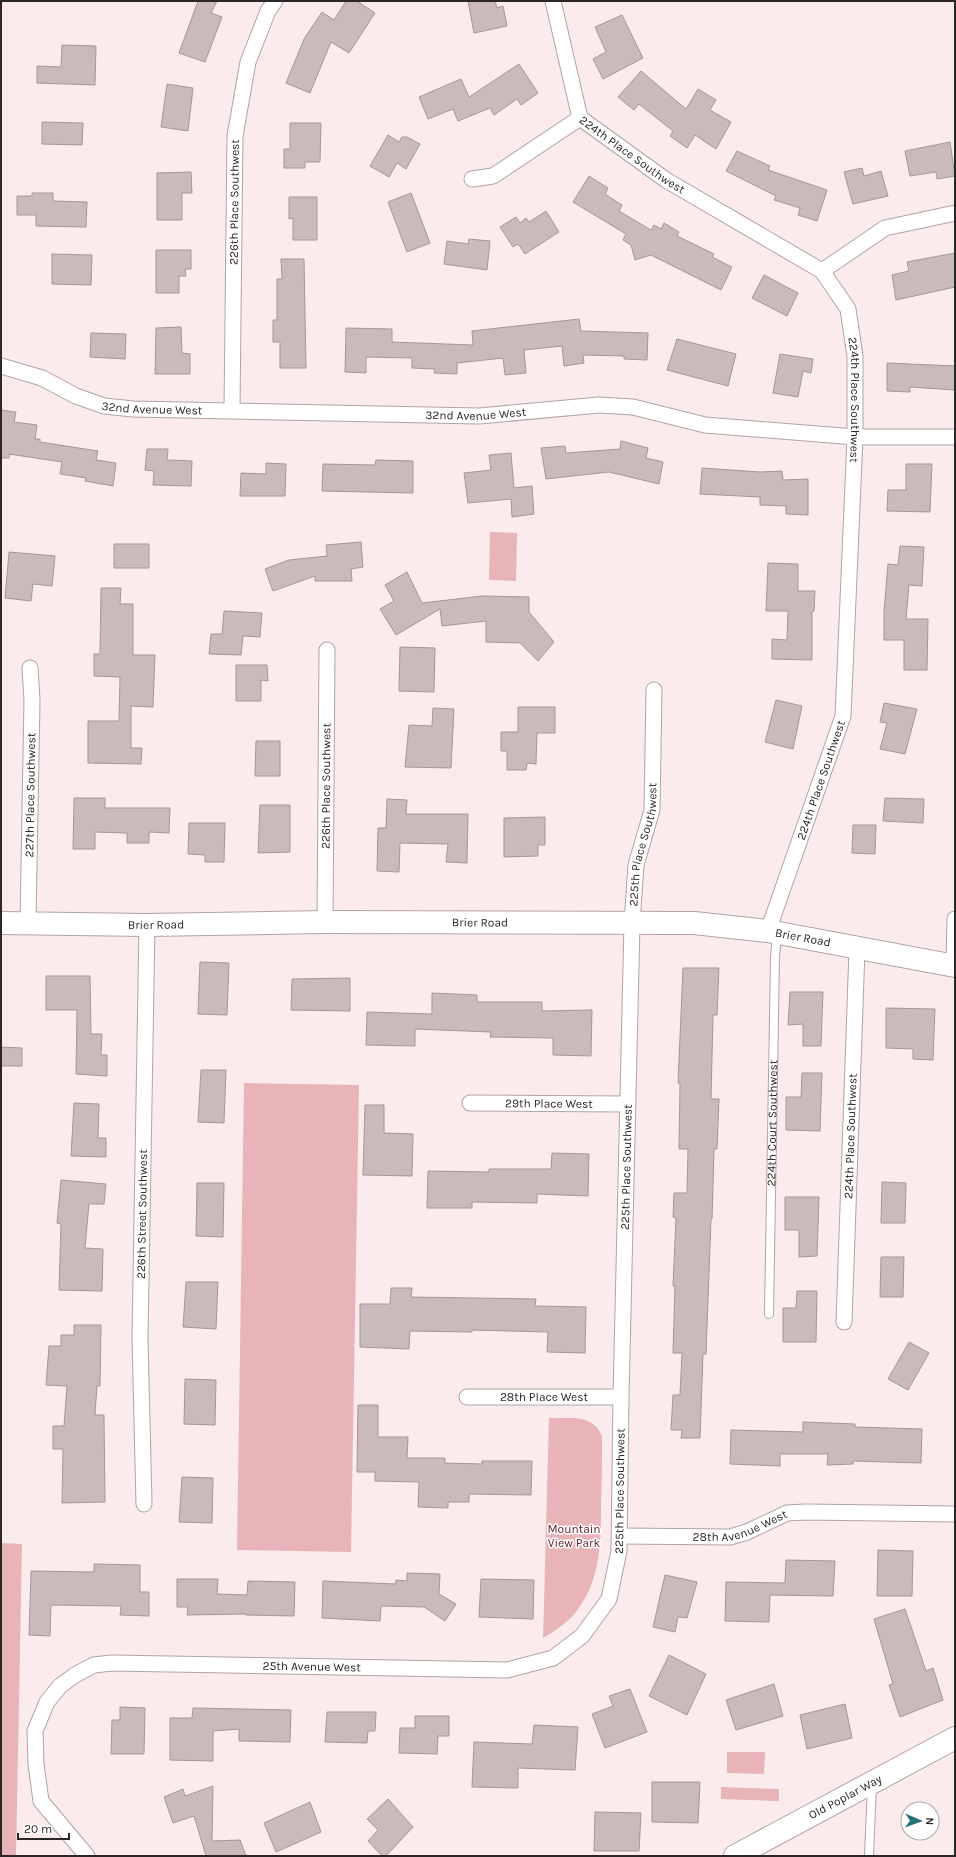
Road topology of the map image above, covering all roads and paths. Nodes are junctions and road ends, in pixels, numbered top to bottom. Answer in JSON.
{"nodes":[{"id":1,"x":275,"y":1,"type":"edge"},
{"id":2,"x":553,"y":1,"type":"edge"},
{"id":3,"x":580,"y":118,"type":"junction"},
{"id":4,"x":472,"y":179,"type":"dead end"},
{"id":5,"x":955,"y":213,"type":"edge"},
{"id":6,"x":822,"y":271,"type":"junction"},
{"id":7,"x":1,"y":366,"type":"edge"},
{"id":8,"x":232,"y":410,"type":"junction"},
{"id":9,"x":855,"y":437,"type":"junction"},
{"id":10,"x":955,"y":437,"type":"edge"},
{"id":11,"x":327,"y":650,"type":"dead end"},
{"id":12,"x":30,"y":668,"type":"dead end"},
{"id":13,"x":654,"y":690,"type":"dead end"},
{"id":14,"x":955,"y":919,"type":"edge"},
{"id":15,"x":325,"y":922,"type":"junction"},
{"id":16,"x":1,"y":923,"type":"edge"},
{"id":17,"x":28,"y":923,"type":"junction"},
{"id":18,"x":632,"y":923,"type":"junction"},
{"id":19,"x":147,"y":925,"type":"junction"},
{"id":20,"x":773,"y":932,"type":"junction"},
{"id":21,"x":857,"y":949,"type":"junction"},
{"id":22,"x":954,"y":966,"type":"edge"},
{"id":23,"x":470,"y":1103,"type":"dead end"},
{"id":24,"x":628,"y":1104,"type":"junction"},
{"id":25,"x":770,"y":1314,"type":"dead end"},
{"id":26,"x":844,"y":1322,"type":"dead end"},
{"id":27,"x":467,"y":1397,"type":"dead end"},
{"id":28,"x":621,"y":1397,"type":"junction"},
{"id":29,"x":144,"y":1504,"type":"dead end"},
{"id":30,"x":955,"y":1514,"type":"edge"},
{"id":31,"x":620,"y":1536,"type":"junction"},
{"id":32,"x":582,"y":1636,"type":"joint"},
{"id":33,"x":955,"y":1738,"type":"edge"},
{"id":34,"x":872,"y":1782,"type":"junction"},
{"id":35,"x":87,"y":1856,"type":"edge"},
{"id":36,"x":735,"y":1856,"type":"edge"},
{"id":37,"x":869,"y":1856,"type":"edge"}],
"edges":[{"from":1,"to":8,"type":"street","name":"226th Place Southwest"},
{"from":2,"to":3,"type":"street","name":"224th Place Southwest"},
{"from":3,"to":4,"type":"street"},
{"from":3,"to":6,"type":"street","name":"224th Place Southwest"},
{"from":5,"to":6,"type":"street"},
{"from":6,"to":9,"type":"street","name":"224th Place Southwest"},
{"from":7,"to":8,"type":"street","name":"32nd Avenue West"},
{"from":8,"to":9,"type":"street","name":"32nd Avenue West"},
{"from":9,"to":10,"type":"street","name":"32nd Avenue West"},
{"from":9,"to":20,"type":"street","name":"224th Place Southwest"},
{"from":11,"to":15,"type":"street","name":"226th Place Southwest"},
{"from":12,"to":17,"type":"street","name":"227th Place Southwest"},
{"from":13,"to":18,"type":"street","name":"225th Place Southwest"},
{"from":14,"to":22,"type":"street"},
{"from":15,"to":18,"type":"main road","name":"Brier Road"},
{"from":15,"to":19,"type":"main road","name":"Brier Road"},
{"from":16,"to":17,"type":"main road","name":"Brier Road"},
{"from":17,"to":19,"type":"main road","name":"Brier Road"},
{"from":18,"to":20,"type":"main road","name":"Brier Road"},
{"from":18,"to":24,"type":"street","name":"225th Place Southwest"},
{"from":19,"to":29,"type":"street","name":"226th Street Southwest"},
{"from":20,"to":21,"type":"main road","name":"Brier Road"},
{"from":20,"to":25,"type":"lane","name":"224th Court Southwest"},
{"from":21,"to":22,"type":"main road","name":"Brier Road"},
{"from":21,"to":26,"type":"street","name":"224th Place Southwest"},
{"from":23,"to":24,"type":"street","name":"29th Place West"},
{"from":24,"to":28,"type":"street","name":"225th Place Southwest"},
{"from":27,"to":28,"type":"street","name":"28th Place West"},
{"from":28,"to":31,"type":"street","name":"225th Place Southwest"},
{"from":30,"to":31,"type":"street","name":"28th Avenue West"},
{"from":31,"to":32,"type":"street","name":"225th Place Southwest"},
{"from":32,"to":35,"type":"street","name":"25th Avenue West"},
{"from":33,"to":34,"type":"main road","name":"Old Poplar Way"},
{"from":34,"to":36,"type":"main road","name":"Old Poplar Way"},
{"from":34,"to":37,"type":"lane"}]}
